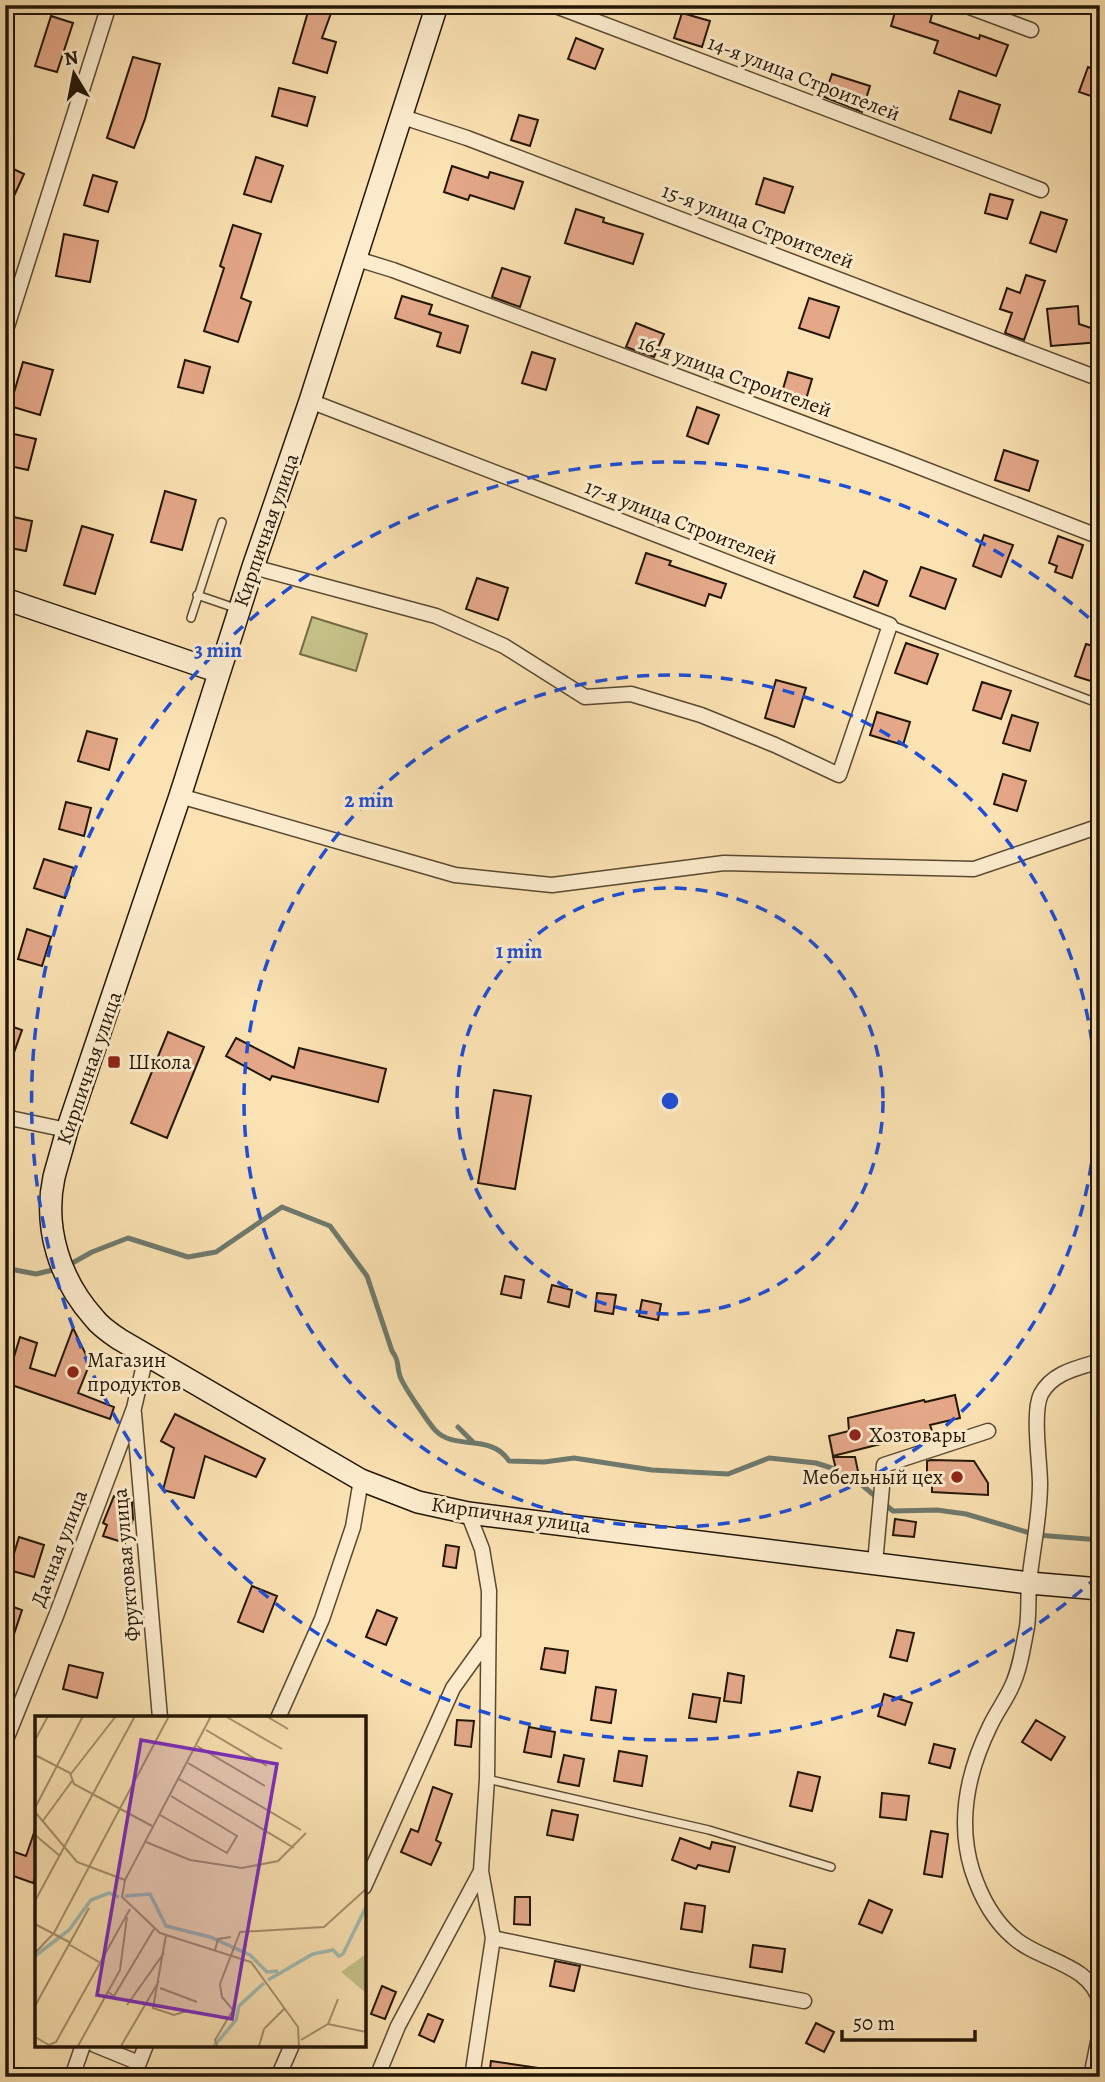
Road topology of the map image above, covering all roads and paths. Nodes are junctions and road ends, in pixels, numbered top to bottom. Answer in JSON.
{"nodes":[{"id":1,"x":109,"y":5,"type":"edge"},
{"id":2,"x":437,"y":5,"type":"edge"},
{"id":3,"x":553,"y":5,"type":"edge"},
{"id":4,"x":964,"y":5,"type":"edge"},
{"id":5,"x":1031,"y":30,"type":"dead end"},
{"id":6,"x":400,"y":116,"type":"junction"},
{"id":7,"x":1041,"y":190,"type":"dead end"},
{"id":8,"x":354,"y":258,"type":"junction"},
{"id":9,"x":5,"y":333,"type":"edge"},
{"id":10,"x":1100,"y":379,"type":"edge"},
{"id":11,"x":310,"y":401,"type":"junction"},
{"id":12,"x":222,"y":522,"type":"dead end"},
{"id":13,"x":1100,"y":537,"type":"edge"},
{"id":14,"x":253,"y":567,"type":"junction"},
{"id":15,"x":197,"y":595,"type":"junction"},
{"id":16,"x":5,"y":599,"type":"edge"},
{"id":17,"x":239,"y":609,"type":"junction"},
{"id":18,"x":191,"y":618,"type":"dead end"},
{"id":19,"x":890,"y":625,"type":"junction"},
{"id":20,"x":219,"y":672,"type":"junction"},
{"id":21,"x":1100,"y":704,"type":"edge"},
{"id":22,"x":180,"y":796,"type":"junction"},
{"id":23,"x":1100,"y":826,"type":"edge"},
{"id":24,"x":5,"y":1117,"type":"edge"},
{"id":25,"x":67,"y":1130,"type":"junction"},
{"id":26,"x":146,"y":1356,"type":"junction"},
{"id":27,"x":1100,"y":1361,"type":"edge"},
{"id":28,"x":134,"y":1408,"type":"junction"},
{"id":29,"x":988,"y":1431,"type":"dead end"},
{"id":30,"x":361,"y":1480,"type":"junction"},
{"id":31,"x":468,"y":1513,"type":"junction"},
{"id":32,"x":876,"y":1563,"type":"junction"},
{"id":33,"x":1029,"y":1583,"type":"junction"},
{"id":34,"x":1100,"y":1589,"type":"edge"},
{"id":35,"x":486,"y":1642,"type":"junction"},
{"id":36,"x":160,"y":1716,"type":"edge"},
{"id":37,"x":279,"y":1716,"type":"edge"},
{"id":38,"x":5,"y":1742,"type":"edge"},
{"id":39,"x":487,"y":1779,"type":"junction"},
{"id":40,"x":831,"y":1867,"type":"dead end"},
{"id":41,"x":481,"y":1871,"type":"junction"},
{"id":42,"x":366,"y":1883,"type":"edge"},
{"id":43,"x":493,"y":1938,"type":"junction"},
{"id":44,"x":804,"y":2001,"type":"dead end"},
{"id":45,"x":1100,"y":2002,"type":"edge"},
{"id":46,"x":1100,"y":2032,"type":"edge"},
{"id":47,"x":82,"y":2047,"type":"edge"},
{"id":48,"x":100,"y":2047,"type":"edge"},
{"id":49,"x":146,"y":2047,"type":"edge"},
{"id":50,"x":291,"y":2047,"type":"edge"},
{"id":51,"x":140,"y":2070,"type":"edge"},
{"id":52,"x":72,"y":2077,"type":"edge"},
{"id":53,"x":278,"y":2077,"type":"edge"},
{"id":54,"x":377,"y":2077,"type":"edge"},
{"id":55,"x":472,"y":2077,"type":"edge"},
{"id":56,"x":1091,"y":2077,"type":"edge"}],
"edges":[{"from":1,"to":9,"type":"street"},
{"from":2,"to":6,"type":"main road","name":"Кирпичная улица"},
{"from":3,"to":7,"type":"street","name":"14-я улица Строителей"},
{"from":4,"to":5,"type":"street"},
{"from":6,"to":8,"type":"main road","name":"Кирпичная улица"},
{"from":6,"to":10,"type":"street","name":"15-я улица Строителей"},
{"from":8,"to":11,"type":"main road","name":"Кирпичная улица"},
{"from":8,"to":13,"type":"street","name":"16-я улица Строителей"},
{"from":11,"to":14,"type":"main road","name":"Кирпичная улица"},
{"from":11,"to":19,"type":"street","name":"17-я улица Строителей"},
{"from":12,"to":15,"type":"lane"},
{"from":14,"to":17,"type":"main road","name":"Кирпичная улица"},
{"from":14,"to":19,"type":"street"},
{"from":15,"to":17,"type":"lane"},
{"from":15,"to":18,"type":"lane"},
{"from":16,"to":20,"type":"main road"},
{"from":17,"to":20,"type":"main road","name":"Кирпичная улица"},
{"from":19,"to":21,"type":"lane"},
{"from":20,"to":22,"type":"main road","name":"Кирпичная улица"},
{"from":22,"to":23,"type":"street"},
{"from":22,"to":25,"type":"main road","name":"Кирпичная улица"},
{"from":24,"to":25,"type":"street"},
{"from":25,"to":26,"type":"main road","name":"Кирпичная улица"},
{"from":26,"to":28,"type":"street"},
{"from":26,"to":30,"type":"main road","name":"Кирпичная улица"},
{"from":27,"to":33,"type":"street"},
{"from":28,"to":36,"type":"street","name":"Фруктовая улица"},
{"from":28,"to":38,"type":"street","name":"Дачная улица"},
{"from":29,"to":32,"type":"street"},
{"from":30,"to":31,"type":"main road","name":"Кирпичная улица"},
{"from":30,"to":37,"type":"street"},
{"from":31,"to":32,"type":"main road","name":"Кирпичная улица"},
{"from":31,"to":35,"type":"street"},
{"from":32,"to":33,"type":"main road","name":"Кирпичная улица"},
{"from":33,"to":34,"type":"main road","name":"Кирпичная улица"},
{"from":33,"to":45,"type":"street"},
{"from":35,"to":39,"type":"street"},
{"from":35,"to":42,"type":"street"},
{"from":39,"to":40,"type":"lane"},
{"from":39,"to":41,"type":"street"},
{"from":41,"to":43,"type":"street"},
{"from":41,"to":54,"type":"street"},
{"from":43,"to":44,"type":"street"},
{"from":43,"to":55,"type":"street"},
{"from":46,"to":56,"type":"street"},
{"from":47,"to":52,"type":"street"},
{"from":48,"to":51,"type":"street"},
{"from":49,"to":51,"type":"street"},
{"from":50,"to":53,"type":"street"}]}
